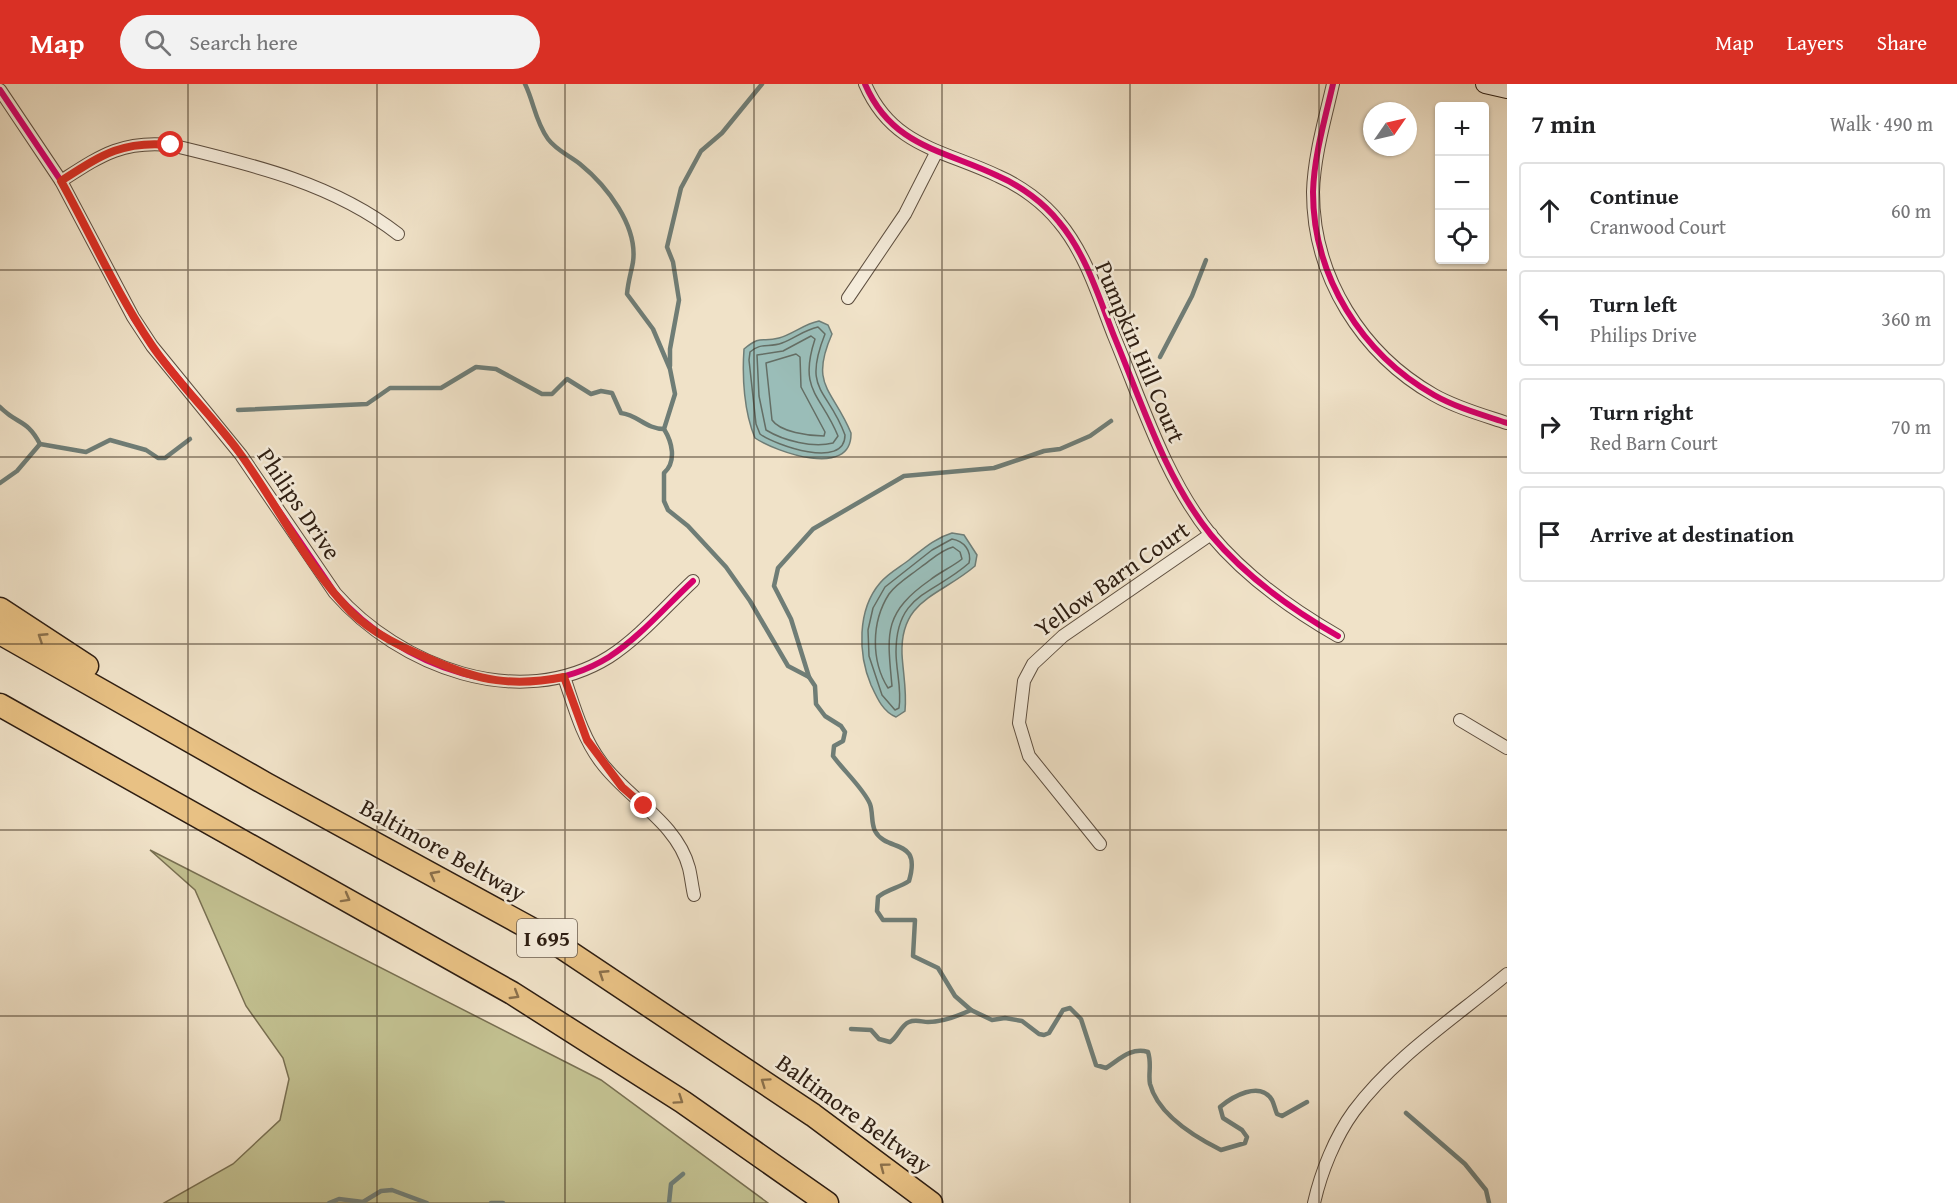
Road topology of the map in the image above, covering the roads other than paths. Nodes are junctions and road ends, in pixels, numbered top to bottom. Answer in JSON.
{"nodes":[{"id":1,"x":866,"y":84,"type":"edge"},
{"id":2,"x":1333,"y":84,"type":"edge"},
{"id":3,"x":1485,"y":84,"type":"edge"},
{"id":4,"x":1507,"y":89,"type":"edge"},
{"id":5,"x":0,"y":90,"type":"edge"},
{"id":6,"x":936,"y":153,"type":"junction"},
{"id":7,"x":61,"y":181,"type":"junction"},
{"id":8,"x":398,"y":234,"type":"dead end"},
{"id":9,"x":848,"y":298,"type":"dead end"},
{"id":10,"x":1507,"y":423,"type":"edge"},
{"id":11,"x":1211,"y":534,"type":"junction"},
{"id":12,"x":693,"y":581,"type":"dead end"},
{"id":13,"x":0,"y":609,"type":"edge"},
{"id":14,"x":0,"y":633,"type":"edge"},
{"id":15,"x":1338,"y":636,"type":"dead end"},
{"id":16,"x":564,"y":677,"type":"junction"},
{"id":17,"x":0,"y":705,"type":"edge"},
{"id":18,"x":1460,"y":720,"type":"dead end"},
{"id":19,"x":0,"y":722,"type":"edge"},
{"id":20,"x":1507,"y":748,"type":"edge"},
{"id":21,"x":266,"y":784,"type":"junction"},
{"id":22,"x":1100,"y":844,"type":"dead end"},
{"id":23,"x":295,"y":870,"type":"junction"},
{"id":24,"x":694,"y":895,"type":"dead end"},
{"id":25,"x":1507,"y":974,"type":"edge"},
{"id":26,"x":828,"y":1203,"type":"edge"},
{"id":27,"x":931,"y":1203,"type":"edge"},
{"id":28,"x":1314,"y":1203,"type":"edge"}],
"edges":[{"from":1,"to":6,"type":"street","name":"Pumpkin Hill Court"},
{"from":2,"to":10,"type":"street"},
{"from":3,"to":4,"type":"street"},
{"from":5,"to":7,"type":"street","name":"Philips Drive"},
{"from":6,"to":9,"type":"street"},
{"from":6,"to":11,"type":"street","name":"Pumpkin Hill Court"},
{"from":7,"to":8,"type":"street"},
{"from":7,"to":16,"type":"street","name":"Philips Drive"},
{"from":11,"to":15,"type":"street","name":"Pumpkin Hill Court"},
{"from":11,"to":22,"type":"street","name":"Yellow Barn Court"},
{"from":12,"to":16,"type":"street","name":"Philips Drive"},
{"from":21,"to":13,"type":"highway","one_way":true},
{"from":14,"to":21,"type":"highway","name":"Baltimore Beltway","number":"I 695"},
{"from":16,"to":24,"type":"street"},
{"from":17,"to":23,"type":"highway","number":"I 695"},
{"from":18,"to":20,"type":"street"},
{"from":19,"to":23,"type":"highway"},
{"from":27,"to":21,"type":"highway","name":"Baltimore Beltway","number":"I 695","one_way":true},
{"from":23,"to":26,"type":"highway","number":"I 695","one_way":true},
{"from":25,"to":28,"type":"street"}]}
